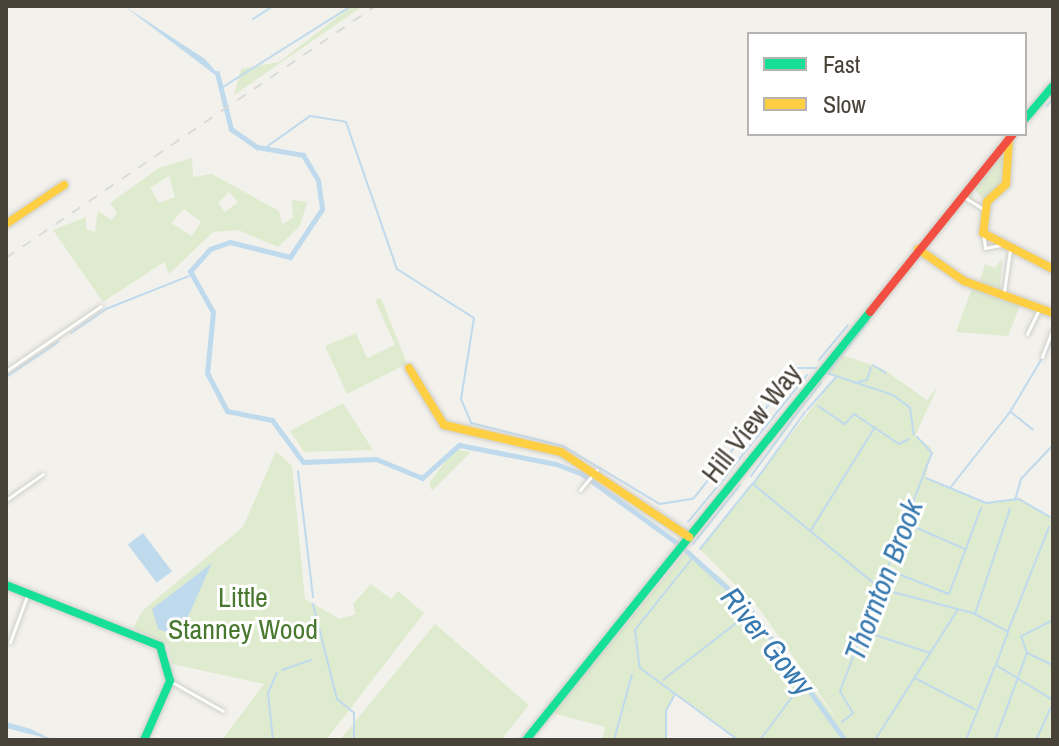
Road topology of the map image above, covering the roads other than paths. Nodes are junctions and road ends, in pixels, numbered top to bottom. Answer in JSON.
{"nodes":[{"id":1,"x":1053,"y":86,"type":"edge"},
{"id":2,"x":1027,"y":117,"type":"edge"},
{"id":3,"x":1011,"y":136,"type":"edge"},
{"id":4,"x":64,"y":185,"type":"dead end"},
{"id":5,"x":962,"y":196,"type":"junction"},
{"id":6,"x":985,"y":210,"type":"junction"},
{"id":7,"x":6,"y":224,"type":"edge"},
{"id":8,"x":918,"y":249,"type":"junction"},
{"id":9,"x":1011,"y":252,"type":"junction"},
{"id":10,"x":1053,"y":269,"type":"edge"},
{"id":11,"x":1004,"y":292,"type":"junction"},
{"id":12,"x":101,"y":306,"type":"dead end"},
{"id":13,"x":1040,"y":306,"type":"junction"},
{"id":14,"x":1053,"y":313,"type":"edge"},
{"id":15,"x":1053,"y":329,"type":"edge"},
{"id":16,"x":1027,"y":334,"type":"dead end"},
{"id":17,"x":1042,"y":357,"type":"dead end"},
{"id":18,"x":409,"y":368,"type":"dead end"},
{"id":19,"x":6,"y":371,"type":"edge"},
{"id":20,"x":597,"y":470,"type":"junction"},
{"id":21,"x":43,"y":474,"type":"dead end"},
{"id":22,"x":580,"y":490,"type":"dead end"},
{"id":23,"x":6,"y":500,"type":"edge"},
{"id":24,"x":689,"y":537,"type":"junction"},
{"id":25,"x":6,"y":585,"type":"edge"},
{"id":26,"x":28,"y":593,"type":"junction"},
{"id":27,"x":10,"y":642,"type":"dead end"},
{"id":28,"x":170,"y":681,"type":"junction"},
{"id":29,"x":223,"y":711,"type":"dead end"},
{"id":30,"x":144,"y":740,"type":"edge"},
{"id":31,"x":526,"y":740,"type":"edge"}],
"edges":[{"from":1,"to":2,"type":"street"},
{"from":3,"to":5,"type":"street","name":"Hill View Way"},
{"from":3,"to":6,"type":"street"},
{"from":4,"to":7,"type":"street"},
{"from":5,"to":6,"type":"street"},
{"from":5,"to":8,"type":"street","name":"Hill View Way"},
{"from":6,"to":9,"type":"street"},
{"from":8,"to":11,"type":"street"},
{"from":8,"to":24,"type":"street","name":"Hill View Way"},
{"from":9,"to":10,"type":"street"},
{"from":9,"to":11,"type":"street"},
{"from":11,"to":13,"type":"street"},
{"from":12,"to":19,"type":"street"},
{"from":13,"to":14,"type":"street"},
{"from":13,"to":16,"type":"street"},
{"from":15,"to":17,"type":"street"},
{"from":18,"to":20,"type":"street"},
{"from":20,"to":22,"type":"street"},
{"from":20,"to":24,"type":"street"},
{"from":21,"to":23,"type":"street"},
{"from":24,"to":31,"type":"street","name":"Hill View Way"},
{"from":25,"to":26,"type":"street"},
{"from":26,"to":27,"type":"street"},
{"from":26,"to":28,"type":"street"},
{"from":28,"to":29,"type":"street"},
{"from":28,"to":30,"type":"street"}]}
